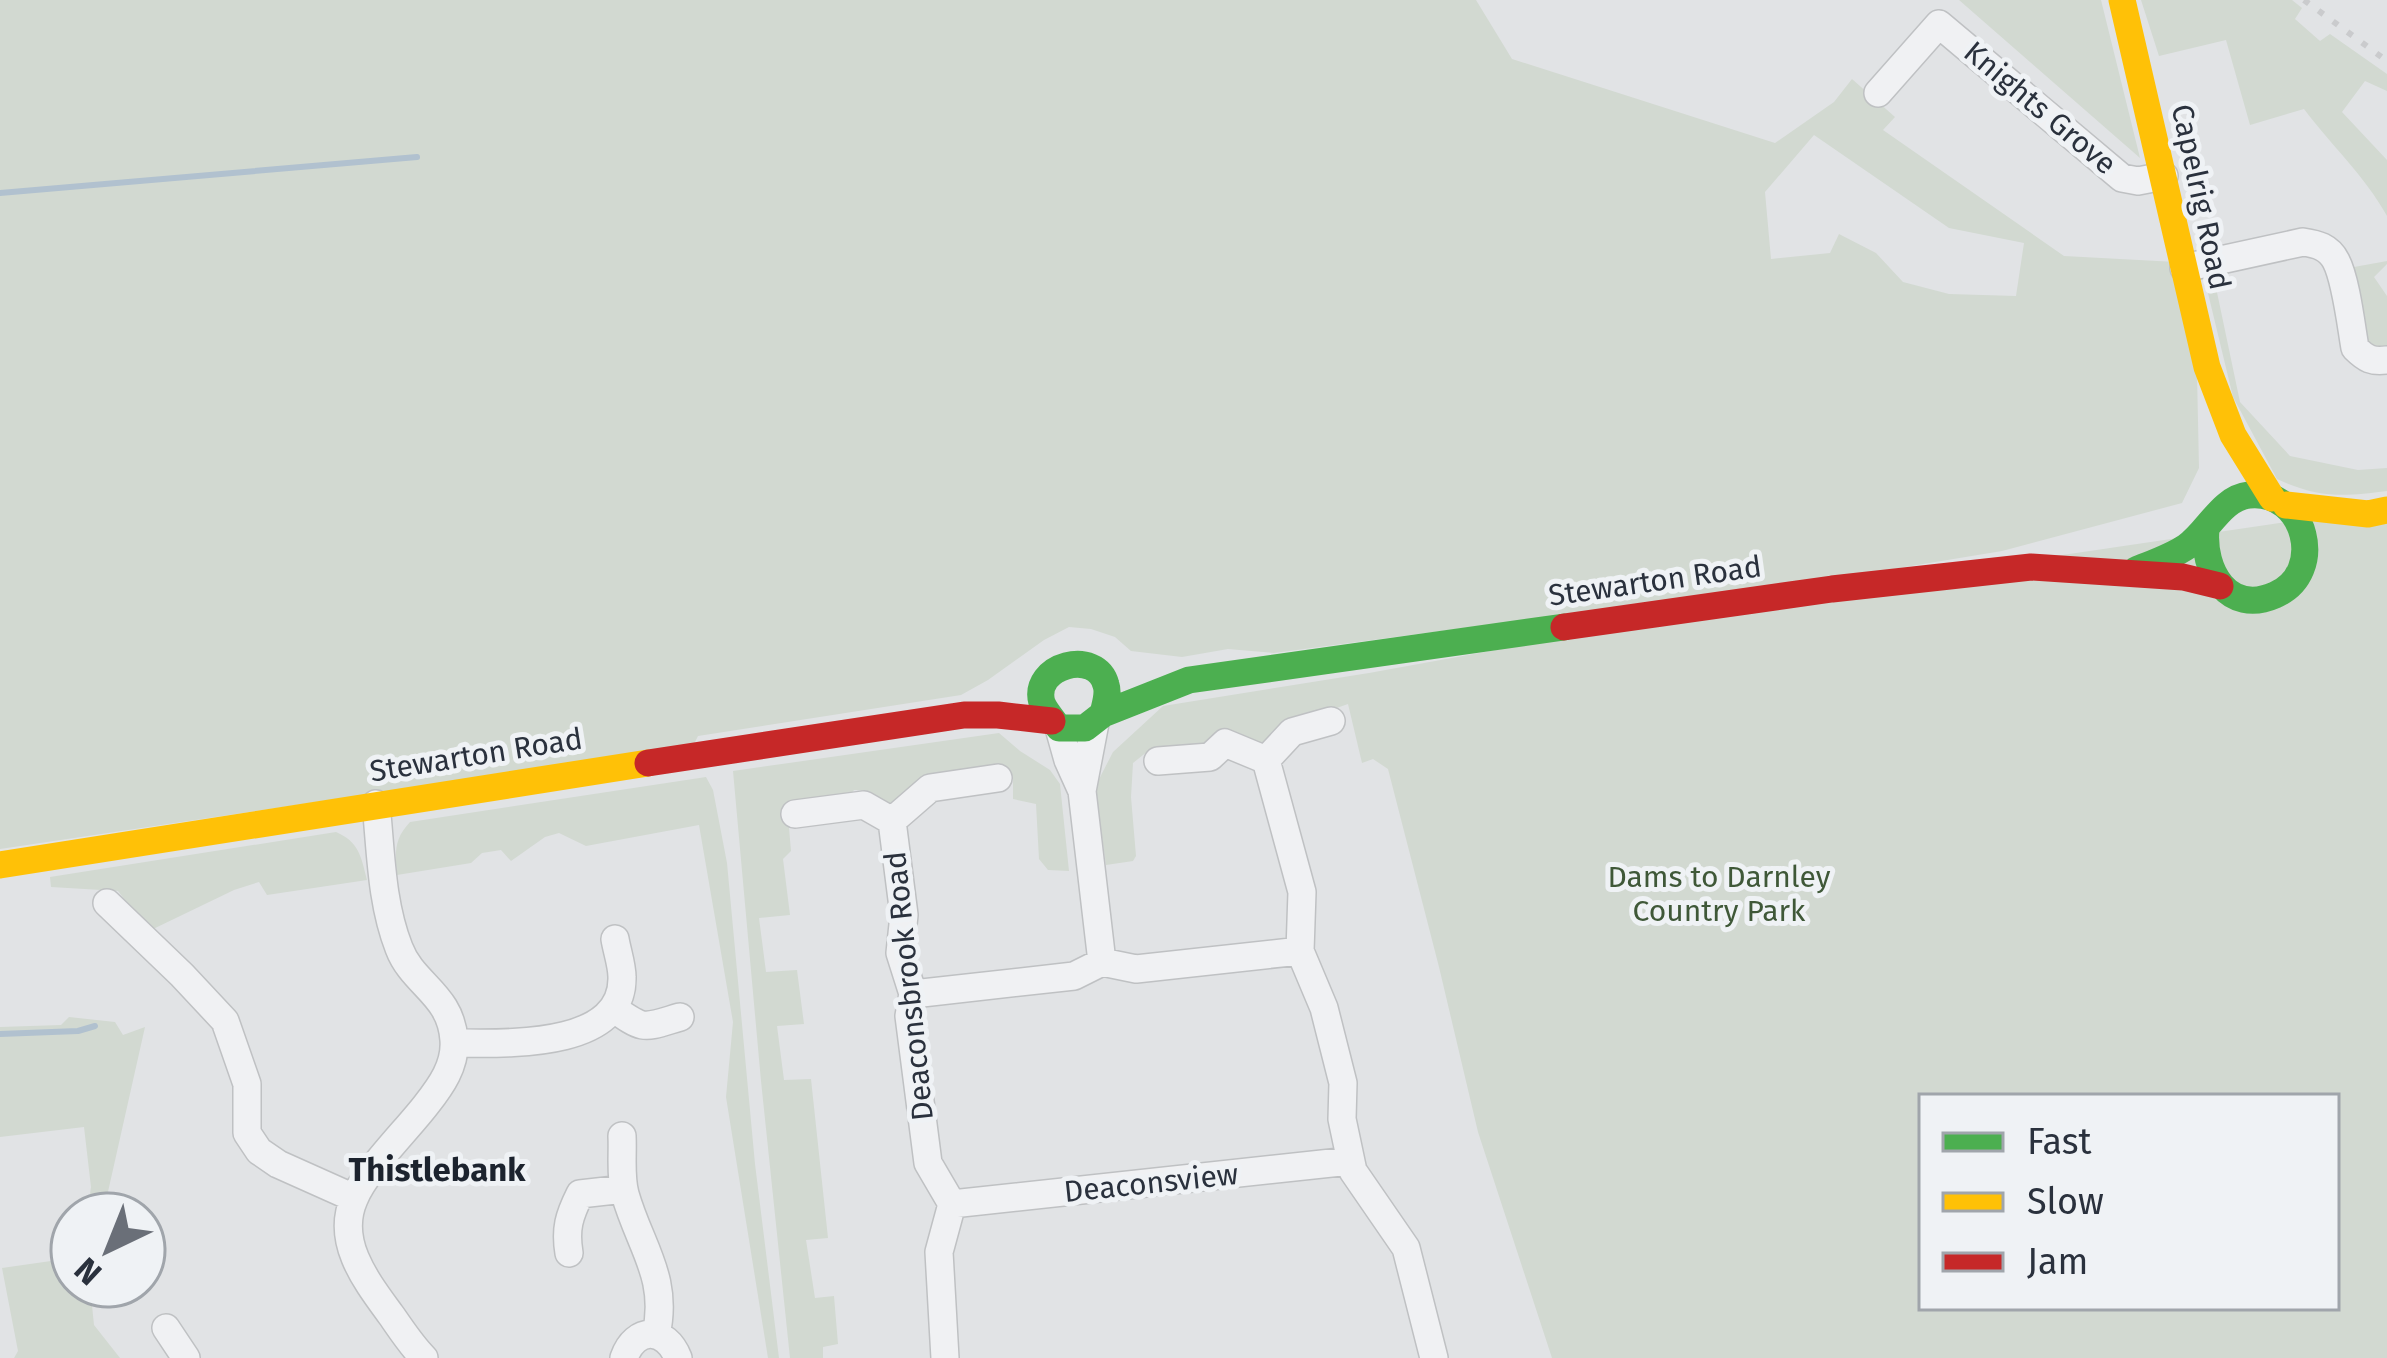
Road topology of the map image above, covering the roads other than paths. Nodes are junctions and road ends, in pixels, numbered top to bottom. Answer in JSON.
{"nodes":[{"id":1,"x":2122,"y":0,"type":"edge"},
{"id":2,"x":1878,"y":92,"type":"dead end"},
{"id":3,"x":2164,"y":176,"type":"junction"},
{"id":4,"x":2183,"y":268,"type":"junction"},
{"id":5,"x":2387,"y":360,"type":"edge"},
{"id":6,"x":2219,"y":406,"type":"junction"},
{"id":7,"x":2278,"y":502,"type":"junction"},
{"id":8,"x":2378,"y":512,"type":"edge"},
{"id":9,"x":2210,"y":522,"type":"junction"},
{"id":10,"x":2306,"y":560,"type":"junction"},
{"id":11,"x":2133,"y":572,"type":"junction"},
{"id":12,"x":2220,"y":586,"type":"junction"},
{"id":13,"x":1091,"y":666,"type":"junction"},
{"id":14,"x":1052,"y":671,"type":"junction"},
{"id":15,"x":1189,"y":680,"type":"junction"},
{"id":16,"x":964,"y":715,"type":"junction"},
{"id":17,"x":1099,"y":719,"type":"junction"},
{"id":18,"x":1331,"y":721,"type":"dead end"},
{"id":19,"x":1055,"y":725,"type":"junction"},
{"id":20,"x":1158,"y":760,"type":"dead end"},
{"id":21,"x":1266,"y":760,"type":"junction"},
{"id":22,"x":998,"y":778,"type":"dead end"},
{"id":23,"x":1082,"y":791,"type":"junction"},
{"id":24,"x":376,"y":804,"type":"junction"},
{"id":25,"x":795,"y":814,"type":"dead end"},
{"id":26,"x":892,"y":821,"type":"junction"},
{"id":27,"x":0,"y":865,"type":"edge"},
{"id":28,"x":107,"y":903,"type":"dead end"},
{"id":29,"x":615,"y":939,"type":"dead end"},
{"id":30,"x":1300,"y":951,"type":"junction"},
{"id":31,"x":1102,"y":962,"type":"junction"},
{"id":32,"x":913,"y":994,"type":"junction"},
{"id":33,"x":613,"y":1008,"type":"junction"},
{"id":34,"x":680,"y":1017,"type":"dead end"},
{"id":35,"x":454,"y":1043,"type":"junction"},
{"id":36,"x":622,"y":1136,"type":"dead end"},
{"id":37,"x":1351,"y":1161,"type":"junction"},
{"id":38,"x":623,"y":1190,"type":"junction"},
{"id":39,"x":354,"y":1198,"type":"junction"},
{"id":40,"x":952,"y":1204,"type":"junction"},
{"id":41,"x":569,"y":1253,"type":"dead end"},
{"id":42,"x":166,"y":1328,"type":"dead end"},
{"id":43,"x":656,"y":1335,"type":"junction"},
{"id":44,"x":414,"y":1355,"type":"edge"},
{"id":45,"x":1426,"y":1356,"type":"edge"},
{"id":46,"x":186,"y":1358,"type":"edge"},
{"id":47,"x":624,"y":1358,"type":"edge"},
{"id":48,"x":678,"y":1358,"type":"edge"},
{"id":49,"x":945,"y":1358,"type":"edge"}],
"edges":[{"from":1,"to":3,"type":"main road","name":"Capelrig Road"},
{"from":2,"to":3,"type":"street","name":"Knights Grove"},
{"from":3,"to":4,"type":"main road","name":"Capelrig Road"},
{"from":4,"to":5,"type":"street"},
{"from":4,"to":6,"type":"main road","name":"Capelrig Road"},
{"from":6,"to":7,"type":"main road","name":"Capelrig Road"},
{"from":6,"to":9,"type":"main road","name":"Capelrig Road"},
{"from":7,"to":8,"type":"main road","name":"Stewarton Road"},
{"from":7,"to":9,"type":"main road","name":"Stewarton Road"},
{"from":7,"to":10,"type":"main road"},
{"from":8,"to":10,"type":"main road","name":"Stewarton Road"},
{"from":9,"to":11,"type":"main road","name":"Stewarton Road"},
{"from":9,"to":12,"type":"main road"},
{"from":10,"to":12,"type":"main road","name":"Stewarton Road"},
{"from":11,"to":12,"type":"main road","name":"Stewarton Road"},
{"from":11,"to":15,"type":"main road","name":"Stewarton Road"},
{"from":13,"to":14,"type":"main road"},
{"from":13,"to":15,"type":"main road","name":"Stewarton Road"},
{"from":13,"to":17,"type":"main road"},
{"from":14,"to":16,"type":"main road","name":"Stewarton Road"},
{"from":14,"to":19,"type":"main road"},
{"from":15,"to":17,"type":"main road","name":"Stewarton Road"},
{"from":16,"to":19,"type":"main road","name":"Stewarton Road"},
{"from":16,"to":24,"type":"main road","name":"Stewarton Road"},
{"from":17,"to":19,"type":"main road"},
{"from":17,"to":23,"type":"street"},
{"from":18,"to":21,"type":"street"},
{"from":19,"to":23,"type":"street"},
{"from":20,"to":21,"type":"street"},
{"from":21,"to":30,"type":"street"},
{"from":22,"to":26,"type":"street","name":"Deaconsbrook Road"},
{"from":23,"to":31,"type":"street"},
{"from":24,"to":27,"type":"main road","name":"Stewarton Road"},
{"from":24,"to":35,"type":"street"},
{"from":25,"to":26,"type":"street","name":"Deaconsbrook Road"},
{"from":26,"to":32,"type":"street","name":"Deaconsbrook Road"},
{"from":28,"to":39,"type":"street"},
{"from":29,"to":33,"type":"street"},
{"from":30,"to":31,"type":"street"},
{"from":30,"to":37,"type":"street"},
{"from":31,"to":32,"type":"street"},
{"from":32,"to":40,"type":"street","name":"Deaconsbrook Road"},
{"from":33,"to":34,"type":"street"},
{"from":33,"to":35,"type":"street"},
{"from":35,"to":39,"type":"street"},
{"from":36,"to":38,"type":"street"},
{"from":37,"to":40,"type":"street","name":"Deaconsview"},
{"from":37,"to":45,"type":"street"},
{"from":38,"to":41,"type":"street"},
{"from":38,"to":43,"type":"street"},
{"from":39,"to":44,"type":"street"},
{"from":40,"to":49,"type":"street"},
{"from":42,"to":46,"type":"street"},
{"from":43,"to":47,"type":"street"},
{"from":43,"to":48,"type":"street"}]}
